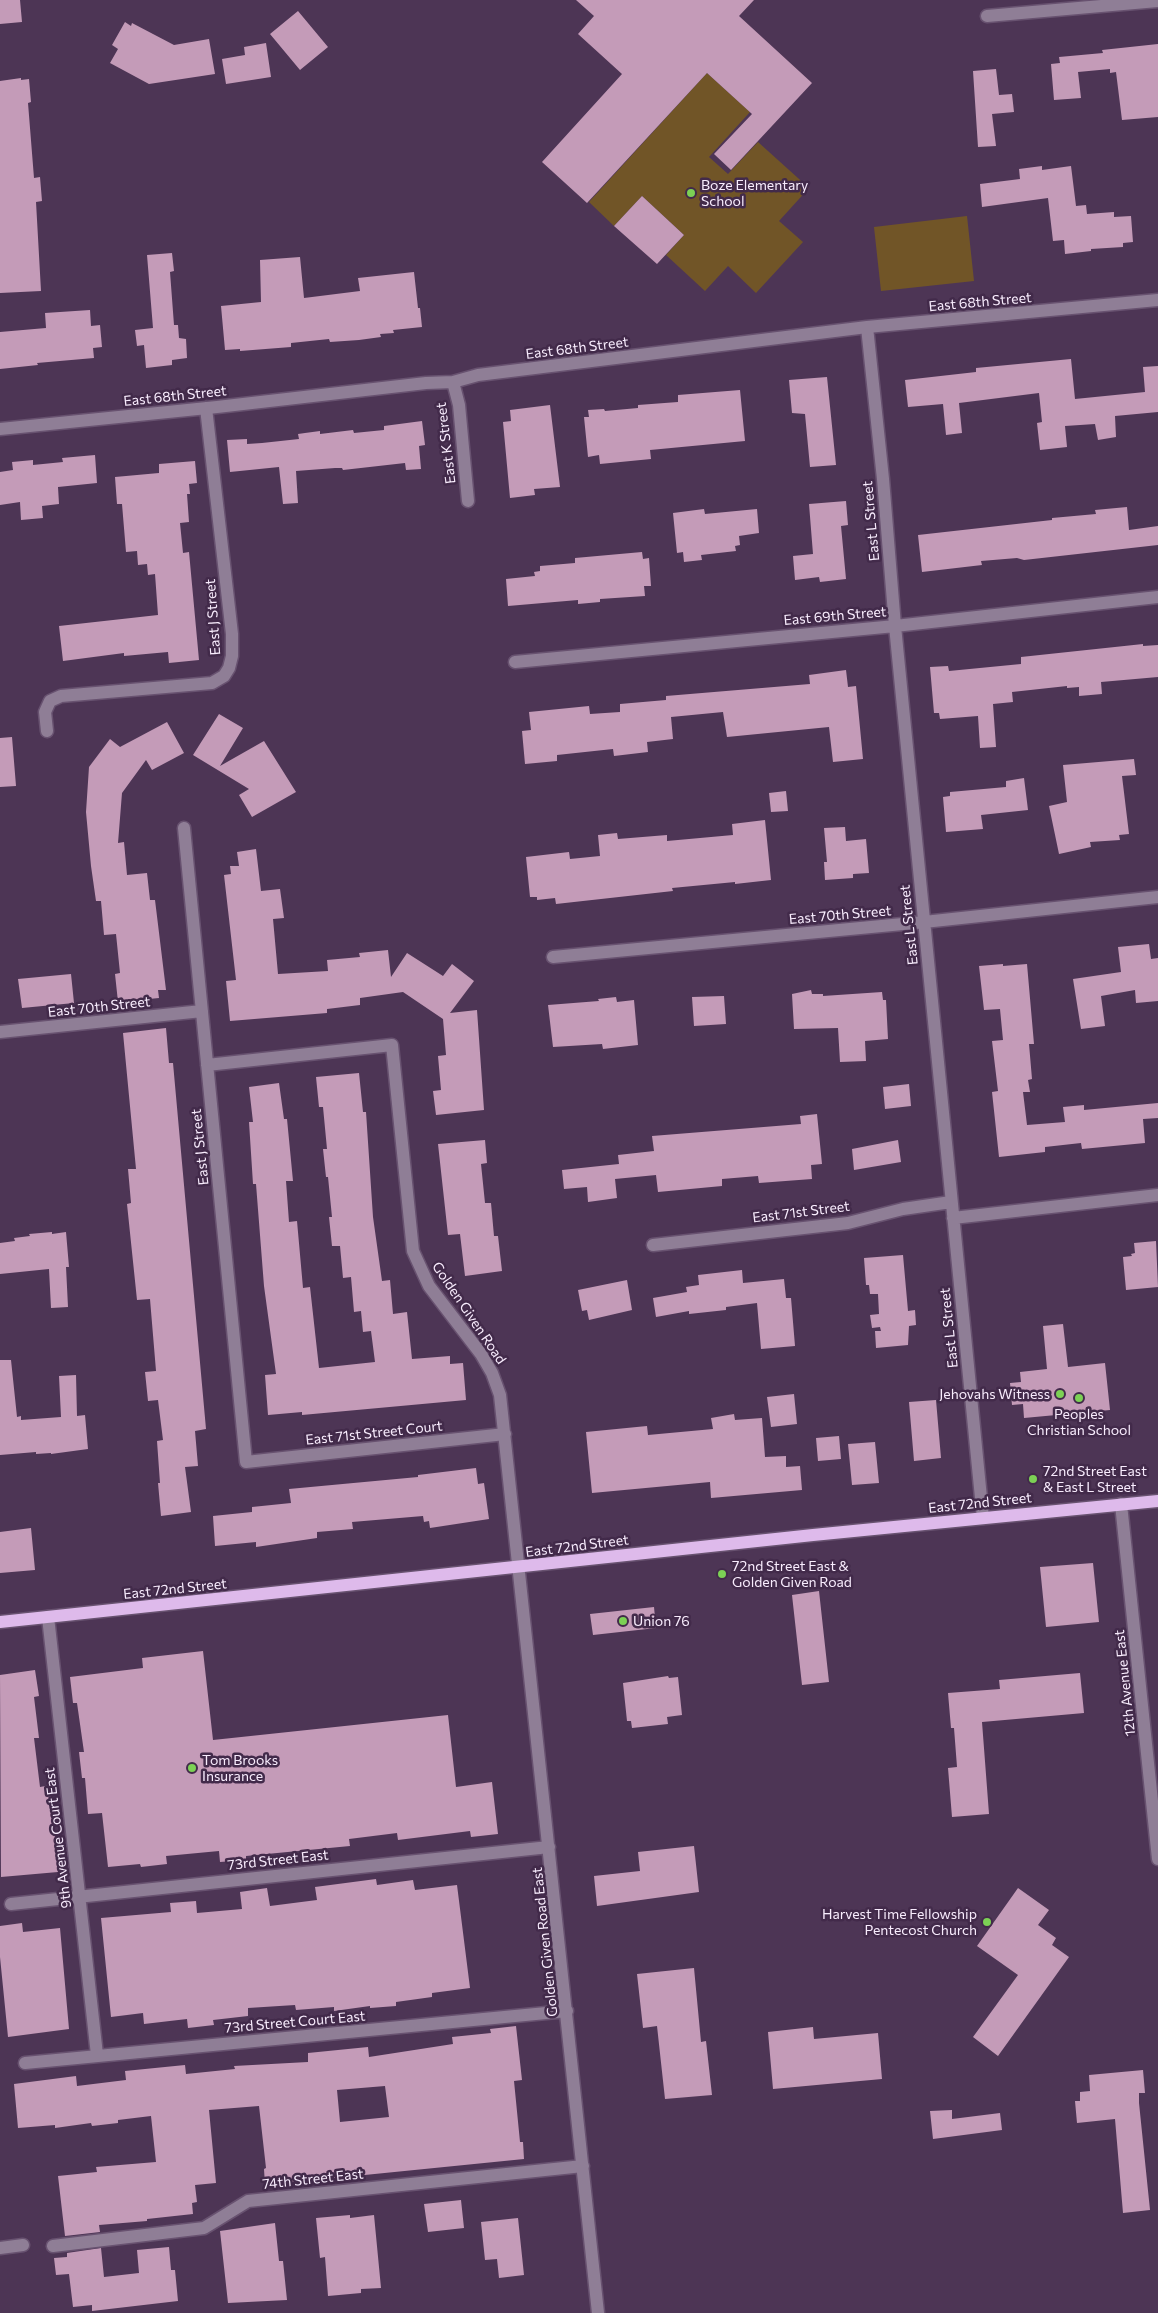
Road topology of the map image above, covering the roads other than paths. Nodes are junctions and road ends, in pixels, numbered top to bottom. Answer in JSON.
{"nodes":[{"id":1,"x":1158,"y":1,"type":"edge"},
{"id":2,"x":987,"y":16,"type":"dead end"},
{"id":3,"x":1158,"y":300,"type":"edge"},
{"id":4,"x":867,"y":327,"type":"junction"},
{"id":5,"x":453,"y":382,"type":"junction"},
{"id":6,"x":206,"y":408,"type":"junction"},
{"id":7,"x":0,"y":429,"type":"edge"},
{"id":8,"x":468,"y":501,"type":"dead end"},
{"id":9,"x":1158,"y":597,"type":"edge"},
{"id":10,"x":895,"y":626,"type":"junction"},
{"id":11,"x":515,"y":662,"type":"dead end"},
{"id":12,"x":47,"y":731,"type":"dead end"},
{"id":13,"x":184,"y":828,"type":"dead end"},
{"id":14,"x":1158,"y":896,"type":"edge"},
{"id":15,"x":924,"y":922,"type":"junction"},
{"id":16,"x":553,"y":957,"type":"dead end"},
{"id":17,"x":202,"y":1011,"type":"junction"},
{"id":18,"x":0,"y":1032,"type":"edge"},
{"id":19,"x":207,"y":1065,"type":"junction"},
{"id":20,"x":1158,"y":1195,"type":"edge"},
{"id":21,"x":951,"y":1202,"type":"junction"},
{"id":22,"x":953,"y":1218,"type":"junction"},
{"id":23,"x":652,"y":1245,"type":"dead end"},
{"id":24,"x":505,"y":1434,"type":"junction"},
{"id":25,"x":246,"y":1462,"type":"joint"},
{"id":26,"x":1158,"y":1500,"type":"edge"},
{"id":27,"x":1121,"y":1504,"type":"junction"},
{"id":28,"x":983,"y":1518,"type":"junction"},
{"id":29,"x":520,"y":1568,"type":"junction"},
{"id":30,"x":48,"y":1617,"type":"junction"},
{"id":31,"x":0,"y":1622,"type":"edge"},
{"id":32,"x":549,"y":1847,"type":"junction"},
{"id":33,"x":1158,"y":1860,"type":"edge"},
{"id":34,"x":80,"y":1896,"type":"junction"},
{"id":35,"x":11,"y":1904,"type":"dead end"},
{"id":36,"x":567,"y":2011,"type":"junction"},
{"id":37,"x":97,"y":2055,"type":"junction"},
{"id":38,"x":26,"y":2062,"type":"dead end"},
{"id":39,"x":583,"y":2166,"type":"junction"},
{"id":40,"x":23,"y":2245,"type":"dead end"},
{"id":41,"x":53,"y":2246,"type":"dead end"},
{"id":42,"x":0,"y":2248,"type":"edge"},
{"id":43,"x":598,"y":2313,"type":"edge"}],
"edges":[{"from":1,"to":2,"type":"street"},
{"from":3,"to":4,"type":"street","name":"East 68th Street"},
{"from":4,"to":5,"type":"street","name":"East 68th Street"},
{"from":4,"to":10,"type":"street","name":"East L Street"},
{"from":5,"to":6,"type":"street","name":"East 68th Street"},
{"from":5,"to":8,"type":"street","name":"East K Street"},
{"from":6,"to":7,"type":"street","name":"East 68th Street"},
{"from":6,"to":12,"type":"street","name":"East J Street"},
{"from":9,"to":10,"type":"street","name":"East 69th Street"},
{"from":10,"to":11,"type":"street","name":"East 69th Street"},
{"from":10,"to":15,"type":"street","name":"East L Street"},
{"from":13,"to":17,"type":"street","name":"East J Street"},
{"from":14,"to":15,"type":"street","name":"East 70th Street"},
{"from":15,"to":16,"type":"street","name":"East 70th Street"},
{"from":15,"to":21,"type":"street","name":"East L Street"},
{"from":17,"to":18,"type":"street","name":"East 70th Street"},
{"from":17,"to":19,"type":"street","name":"East J Street"},
{"from":19,"to":24,"type":"street","name":"Golden Given Road"},
{"from":19,"to":25,"type":"street","name":"East J Street"},
{"from":20,"to":22,"type":"street"},
{"from":21,"to":22,"type":"street","name":"East L Street"},
{"from":21,"to":23,"type":"street","name":"East 71st Street"},
{"from":22,"to":28,"type":"street","name":"East L Street"},
{"from":24,"to":25,"type":"street","name":"East 71st Street Court"},
{"from":24,"to":29,"type":"street","name":"Golden Given Road"},
{"from":26,"to":27,"type":"main road","name":"East 72nd Street"},
{"from":27,"to":28,"type":"main road","name":"East 72nd Street"},
{"from":27,"to":33,"type":"street","name":"12th Avenue East"},
{"from":28,"to":29,"type":"main road","name":"East 72nd Street"},
{"from":29,"to":30,"type":"main road","name":"East 72nd Street"},
{"from":29,"to":32,"type":"street","name":"Golden Given Road East"},
{"from":30,"to":31,"type":"main road","name":"East 72nd Street"},
{"from":30,"to":34,"type":"street","name":"9th Avenue Court East"},
{"from":32,"to":34,"type":"street","name":"73rd Street East"},
{"from":32,"to":36,"type":"street","name":"Golden Given Road East"},
{"from":34,"to":35,"type":"street","name":"73rd Street East"},
{"from":34,"to":37,"type":"street","name":"9th Avenue Court East"},
{"from":36,"to":37,"type":"street","name":"73rd Street Court East"},
{"from":36,"to":39,"type":"street","name":"Golden Given Road East"},
{"from":37,"to":38,"type":"street","name":"73rd Street Court East"},
{"from":39,"to":41,"type":"street","name":"74th Street East"},
{"from":39,"to":43,"type":"street","name":"Golden Given Road East"},
{"from":40,"to":42,"type":"street"}]}
